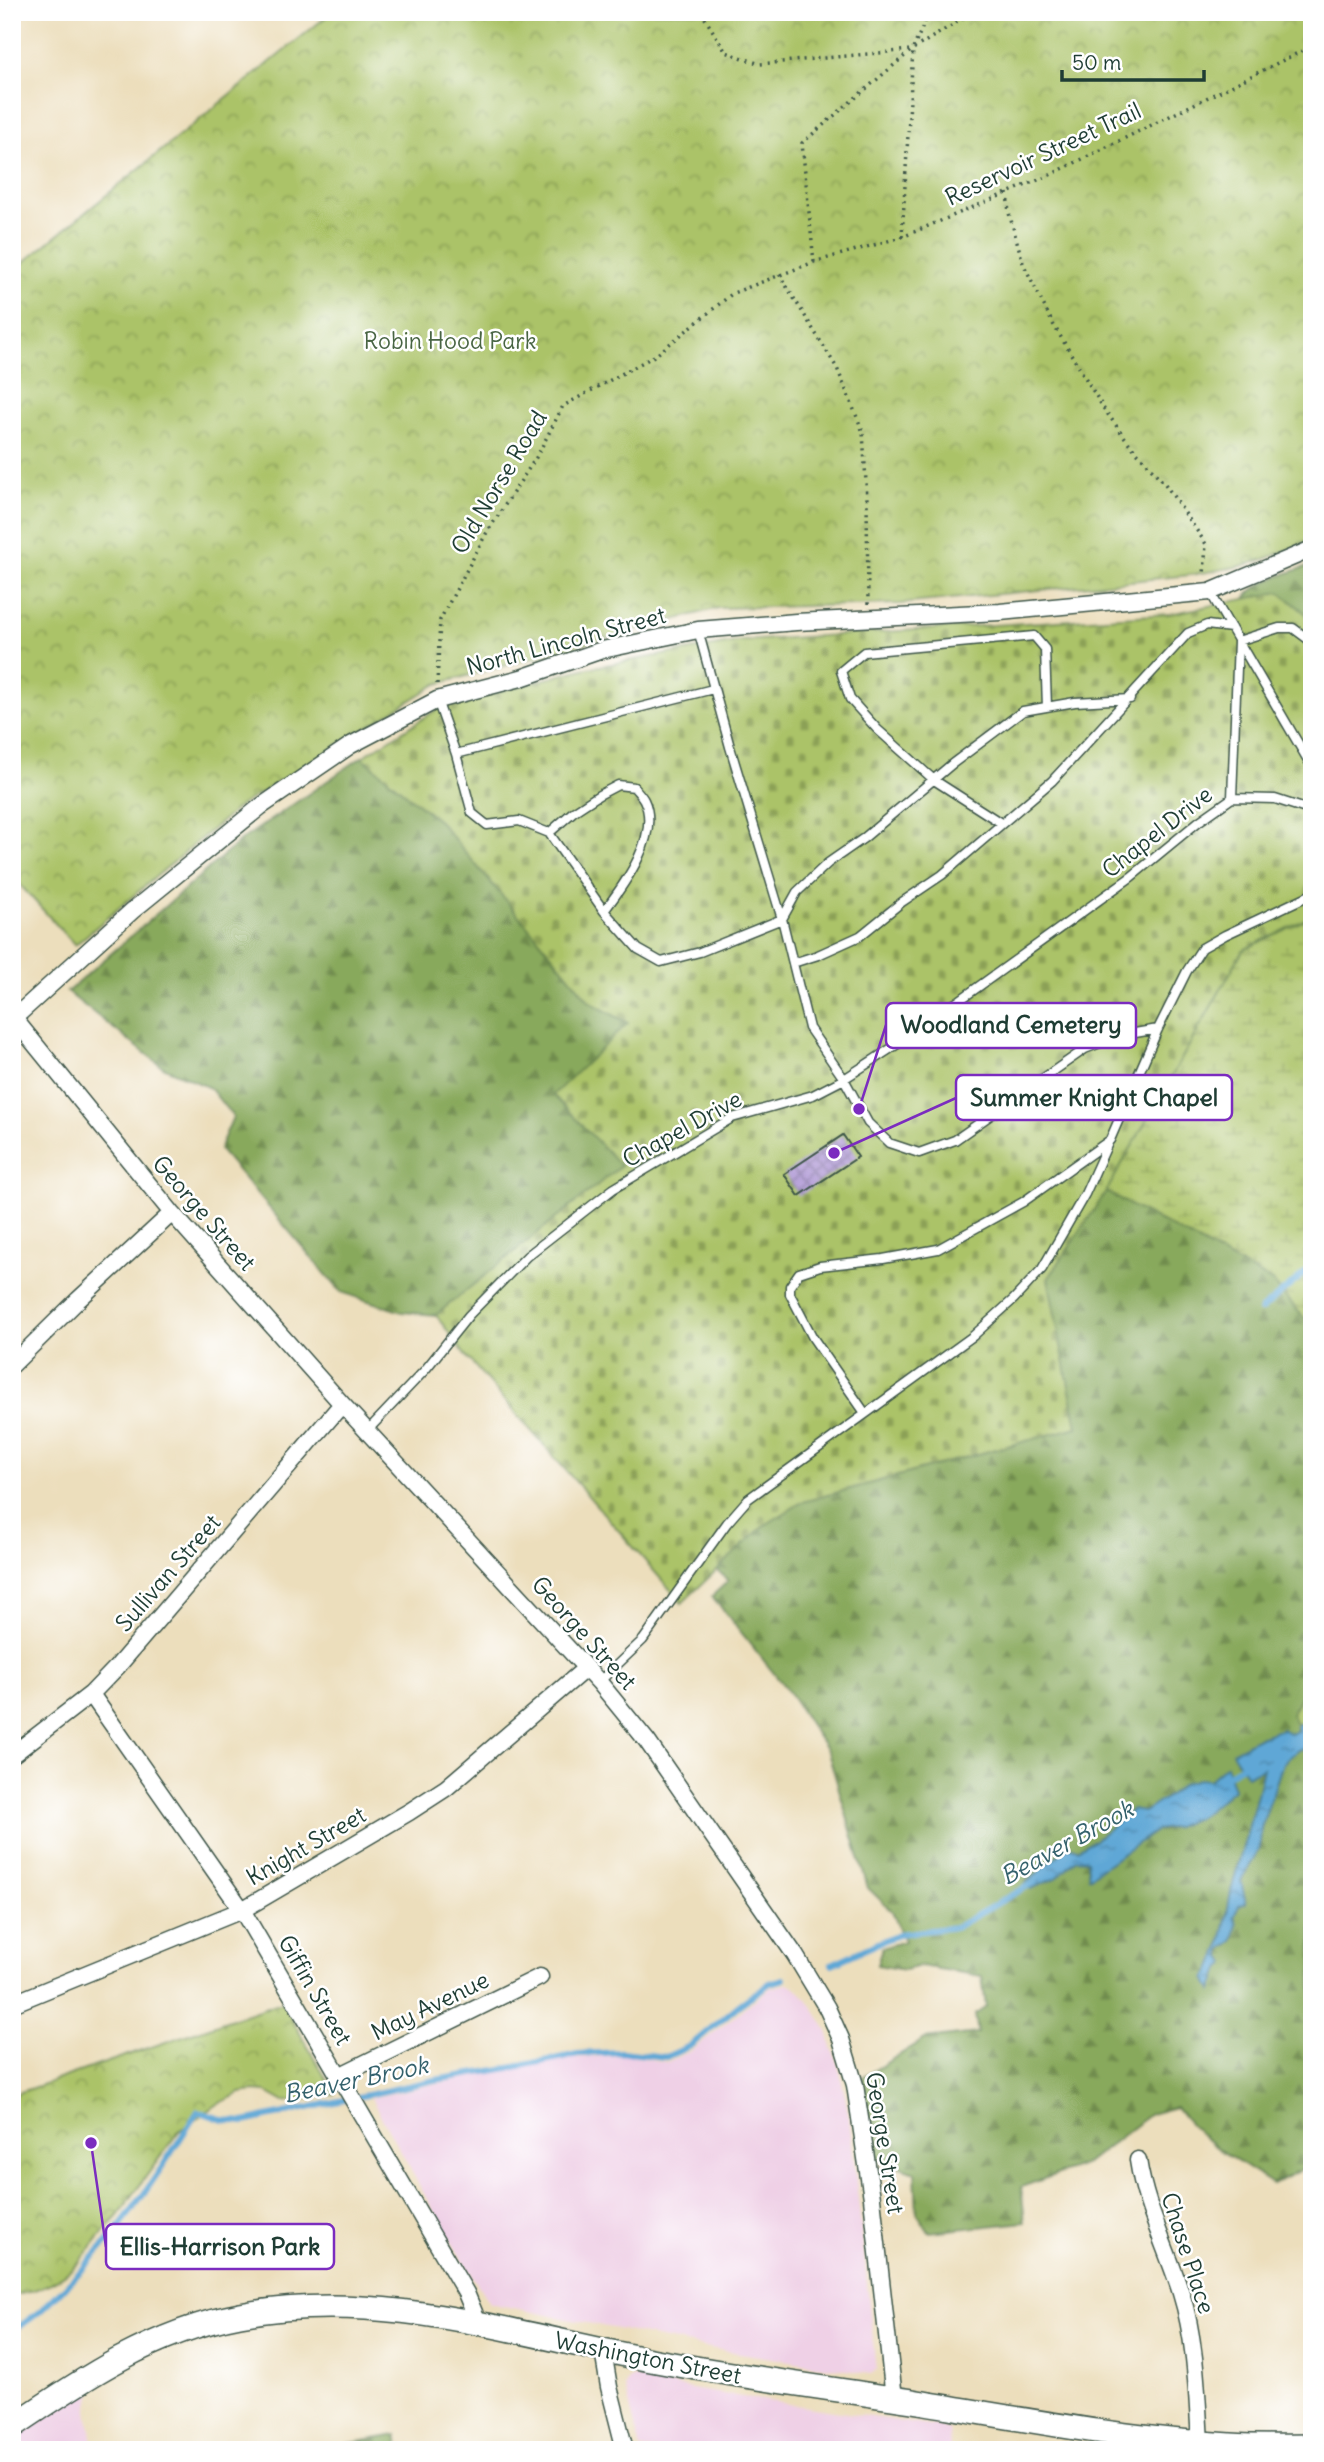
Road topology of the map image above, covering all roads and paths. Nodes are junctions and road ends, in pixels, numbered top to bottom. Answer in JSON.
{"nodes":[{"id":1,"x":701,"y":12,"type":"edge"},
{"id":2,"x":929,"y":12,"type":"edge"},
{"id":3,"x":974,"y":12,"type":"edge"},
{"id":4,"x":1312,"y":47,"type":"edge"},
{"id":5,"x":913,"y":49,"type":"junction"},
{"id":6,"x":1007,"y":193,"type":"junction"},
{"id":7,"x":902,"y":237,"type":"junction"},
{"id":8,"x":814,"y":262,"type":"junction"},
{"id":9,"x":779,"y":274,"type":"junction"},
{"id":10,"x":1312,"y":549,"type":"edge"},
{"id":11,"x":1210,"y":592,"type":"junction"},
{"id":12,"x":866,"y":619,"type":"junction"},
{"id":13,"x":1231,"y":628,"type":"junction"},
{"id":14,"x":698,"y":630,"type":"junction"},
{"id":15,"x":1238,"y":641,"type":"junction"},
{"id":16,"x":1312,"y":642,"type":"edge"},
{"id":17,"x":713,"y":689,"type":"junction"},
{"id":18,"x":1130,"y":699,"type":"junction"},
{"id":19,"x":437,"y":700,"type":"junction"},
{"id":20,"x":1047,"y":707,"type":"junction"},
{"id":21,"x":456,"y":754,"type":"junction"},
{"id":22,"x":1312,"y":767,"type":"edge"},
{"id":23,"x":934,"y":780,"type":"junction"},
{"id":24,"x":1232,"y":798,"type":"junction"},
{"id":25,"x":1312,"y":811,"type":"edge"},
{"id":26,"x":1001,"y":823,"type":"junction"},
{"id":27,"x":549,"y":833,"type":"junction"},
{"id":28,"x":1312,"y":894,"type":"edge"},
{"id":29,"x":604,"y":911,"type":"junction"},
{"id":30,"x":782,"y":919,"type":"junction"},
{"id":31,"x":793,"y":963,"type":"junction"},
{"id":32,"x":13,"y":1017,"type":"edge"},
{"id":33,"x":1158,"y":1029,"type":"junction"},
{"id":34,"x":844,"y":1079,"type":"junction"},
{"id":35,"x":1110,"y":1140,"type":"junction"},
{"id":36,"x":172,"y":1213,"type":"junction"},
{"id":37,"x":12,"y":1365,"type":"edge"},
{"id":38,"x":342,"y":1404,"type":"junction"},
{"id":39,"x":865,"y":1413,"type":"junction"},
{"id":40,"x":368,"y":1430,"type":"junction"},
{"id":41,"x":586,"y":1668,"type":"junction"},
{"id":42,"x":599,"y":1682,"type":"junction"},
{"id":43,"x":91,"y":1694,"type":"junction"},
{"id":44,"x":12,"y":1755,"type":"edge"},
{"id":45,"x":242,"y":1910,"type":"junction"},
{"id":46,"x":540,"y":1977,"type":"dead end"},
{"id":47,"x":12,"y":2004,"type":"edge"},
{"id":48,"x":343,"y":2082,"type":"junction"},
{"id":49,"x":1138,"y":2160,"type":"dead end"},
{"id":50,"x":478,"y":2322,"type":"junction"},
{"id":51,"x":603,"y":2351,"type":"junction"},
{"id":52,"x":894,"y":2398,"type":"junction"},
{"id":53,"x":12,"y":2427,"type":"edge"},
{"id":54,"x":1109,"y":2442,"type":"edge"},
{"id":55,"x":1199,"y":2443,"type":"junction"},
{"id":56,"x":1312,"y":2446,"type":"edge"},
{"id":57,"x":625,"y":2450,"type":"edge"}],
"edges":[{"from":1,"to":5,"type":"path"},
{"from":2,"to":5,"type":"path"},
{"from":3,"to":5,"type":"path"},
{"from":4,"to":6,"type":"path","name":"Reservoir Street Trail"},
{"from":5,"to":7,"type":"path"},
{"from":5,"to":8,"type":"path"},
{"from":6,"to":7,"type":"path","name":"Reservoir Street Trail"},
{"from":6,"to":11,"type":"path"},
{"from":7,"to":8,"type":"path","name":"Old Norse Road"},
{"from":8,"to":9,"type":"path","name":"Old Norse Road"},
{"from":9,"to":12,"type":"path"},
{"from":9,"to":19,"type":"path","name":"Old Norse Road"},
{"from":10,"to":11,"type":"street","name":"North Lincoln Street"},
{"from":11,"to":12,"type":"street","name":"North Lincoln Street"},
{"from":11,"to":13,"type":"lane"},
{"from":12,"to":14,"type":"street","name":"North Lincoln Street"},
{"from":13,"to":15,"type":"lane"},
{"from":13,"to":18,"type":"lane"},
{"from":14,"to":17,"type":"lane"},
{"from":14,"to":19,"type":"street","name":"North Lincoln Street"},
{"from":15,"to":16,"type":"lane"},
{"from":15,"to":22,"type":"lane"},
{"from":15,"to":24,"type":"lane"},
{"from":17,"to":21,"type":"lane"},
{"from":17,"to":30,"type":"lane"},
{"from":18,"to":20,"type":"lane"},
{"from":18,"to":26,"type":"lane"},
{"from":19,"to":21,"type":"lane"},
{"from":19,"to":32,"type":"street","name":"North Lincoln Street"},
{"from":20,"to":23,"type":"lane"},
{"from":20,"to":23,"type":"lane"},
{"from":21,"to":27,"type":"lane"},
{"from":23,"to":26,"type":"lane"},
{"from":23,"to":30,"type":"lane"},
{"from":24,"to":25,"type":"lane","name":"Chapel Drive"},
{"from":24,"to":34,"type":"lane","name":"Chapel Drive"},
{"from":26,"to":31,"type":"lane"},
{"from":27,"to":29,"type":"lane"},
{"from":27,"to":29,"type":"lane"},
{"from":28,"to":33,"type":"lane"},
{"from":29,"to":30,"type":"lane"},
{"from":30,"to":31,"type":"lane"},
{"from":31,"to":34,"type":"lane"},
{"from":32,"to":36,"type":"street","name":"George Street"},
{"from":33,"to":34,"type":"lane"},
{"from":33,"to":35,"type":"lane"},
{"from":34,"to":40,"type":"lane","name":"Chapel Drive"},
{"from":35,"to":39,"type":"lane"},
{"from":35,"to":39,"type":"lane"},
{"from":36,"to":37,"type":"street"},
{"from":36,"to":38,"type":"street","name":"George Street"},
{"from":38,"to":40,"type":"street","name":"George Street"},
{"from":38,"to":43,"type":"street","name":"Sullivan Street"},
{"from":39,"to":42,"type":"lane"},
{"from":40,"to":41,"type":"street","name":"George Street"},
{"from":41,"to":42,"type":"street","name":"George Street"},
{"from":41,"to":45,"type":"street","name":"Knight Street"},
{"from":42,"to":52,"type":"street","name":"George Street"},
{"from":43,"to":44,"type":"street","name":"Sullivan Street"},
{"from":43,"to":45,"type":"street","name":"Giffin Street"},
{"from":45,"to":47,"type":"street","name":"Knight Street"},
{"from":45,"to":48,"type":"street","name":"Giffin Street"},
{"from":46,"to":48,"type":"street","name":"May Avenue"},
{"from":48,"to":50,"type":"street","name":"Giffin Street"},
{"from":49,"to":55,"type":"street","name":"Chase Place"},
{"from":50,"to":51,"type":"main road","name":"Washington Street"},
{"from":50,"to":53,"type":"main road","name":"Washington Street"},
{"from":51,"to":52,"type":"main road","name":"Washington Street"},
{"from":51,"to":57,"type":"street"},
{"from":52,"to":54,"type":"main road","name":"Washington Street"},
{"from":54,"to":55,"type":"main road","name":"Washington Street"},
{"from":55,"to":56,"type":"main road","name":"Washington Street"}]}
